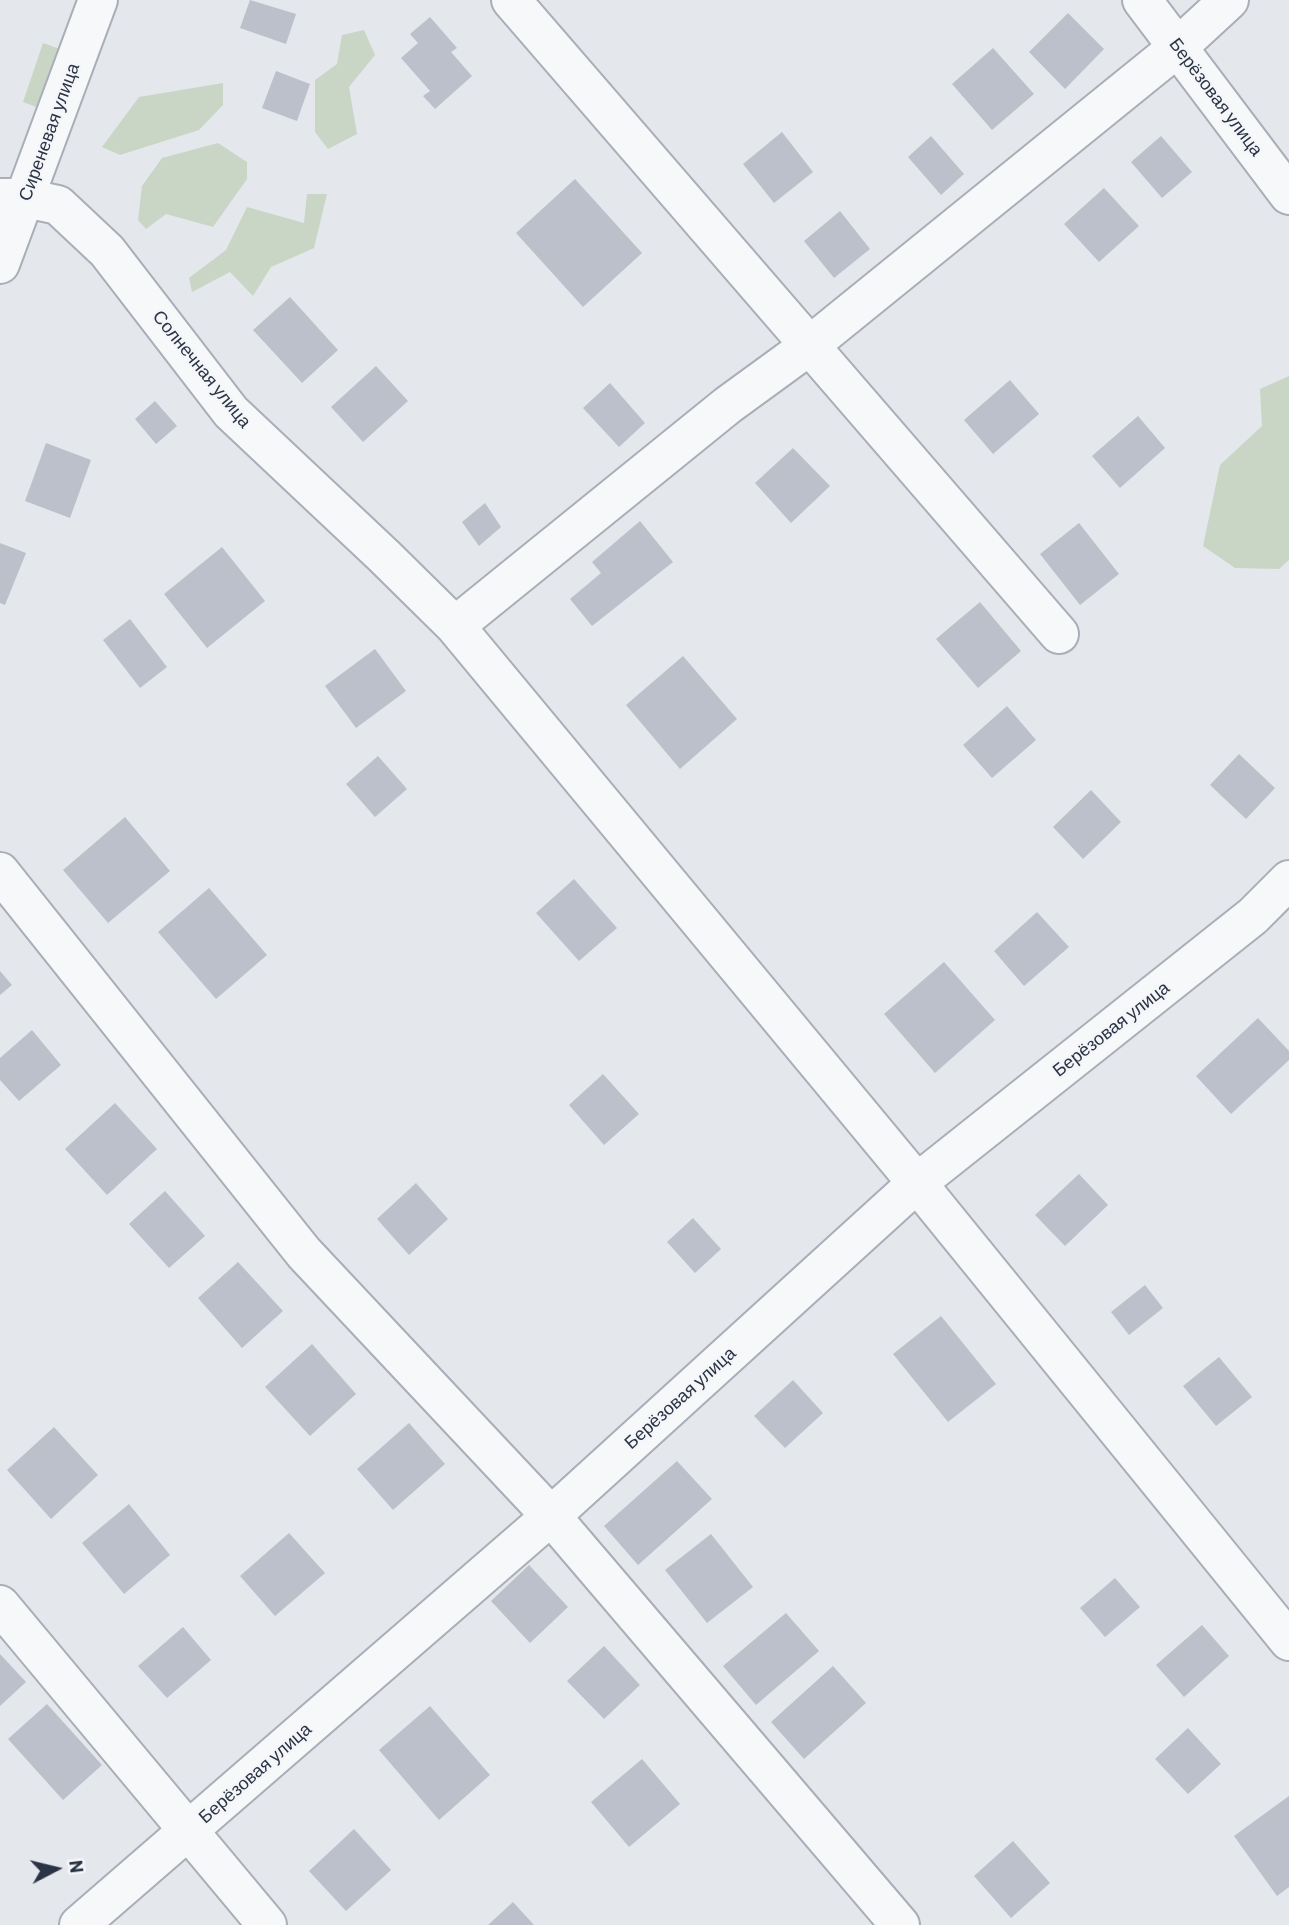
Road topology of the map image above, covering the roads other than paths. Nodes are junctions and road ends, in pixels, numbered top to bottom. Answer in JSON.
{"nodes":[{"id":1,"x":511,"y":0,"type":"edge"},
{"id":2,"x":1142,"y":0,"type":"edge"},
{"id":3,"x":1229,"y":0,"type":"edge"},
{"id":4,"x":88,"y":3,"type":"edge"},
{"id":5,"x":1178,"y":47,"type":"junction"},
{"id":6,"x":1289,"y":195,"type":"edge"},
{"id":7,"x":13,"y":198,"type":"edge"},
{"id":8,"x":0,"y":264,"type":"edge"},
{"id":9,"x":809,"y":346,"type":"junction"},
{"id":10,"x":455,"y":626,"type":"junction"},
{"id":11,"x":1059,"y":634,"type":"dead end"},
{"id":12,"x":0,"y":872,"type":"edge"},
{"id":13,"x":1289,"y":880,"type":"edge"},
{"id":14,"x":918,"y":1183,"type":"junction"},
{"id":15,"x":551,"y":1516,"type":"junction"},
{"id":16,"x":0,"y":1605,"type":"edge"},
{"id":17,"x":1289,"y":1641,"type":"edge"},
{"id":18,"x":187,"y":1831,"type":"junction"},
{"id":19,"x":79,"y":1925,"type":"edge"},
{"id":20,"x":267,"y":1925,"type":"edge"},
{"id":21,"x":900,"y":1925,"type":"edge"}],
"edges":[{"from":1,"to":9,"type":"street"},
{"from":2,"to":5,"type":"street","name":"Берёзовая улица"},
{"from":3,"to":5,"type":"street"},
{"from":4,"to":7,"type":"street","name":"Сиреневая улица"},
{"from":5,"to":6,"type":"street","name":"Берёзовая улица"},
{"from":5,"to":9,"type":"street"},
{"from":7,"to":8,"type":"street","name":"Сиреневая улица"},
{"from":7,"to":10,"type":"street","name":"Солнечная улица"},
{"from":9,"to":10,"type":"street"},
{"from":9,"to":11,"type":"street"},
{"from":10,"to":14,"type":"street","name":"Солнечная улица"},
{"from":12,"to":15,"type":"street"},
{"from":13,"to":14,"type":"street","name":"Берёзовая улица"},
{"from":14,"to":15,"type":"street","name":"Берёзовая улица"},
{"from":14,"to":17,"type":"street","name":"Солнечная улица"},
{"from":15,"to":18,"type":"street","name":"Берёзовая улица"},
{"from":15,"to":21,"type":"street"},
{"from":16,"to":18,"type":"street"},
{"from":18,"to":19,"type":"street","name":"Берёзовая улица"},
{"from":18,"to":20,"type":"street"}]}
